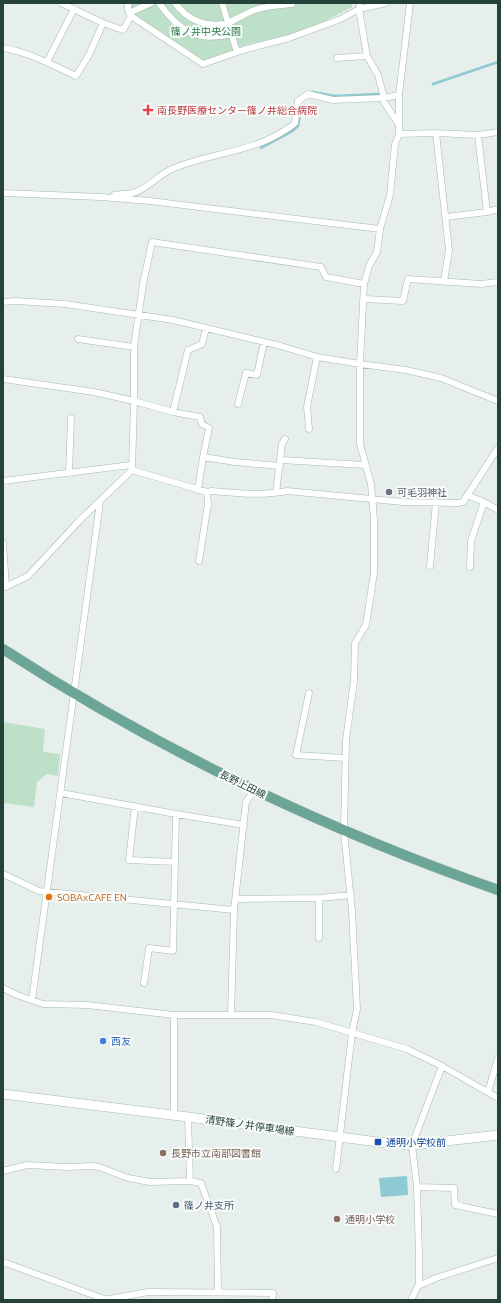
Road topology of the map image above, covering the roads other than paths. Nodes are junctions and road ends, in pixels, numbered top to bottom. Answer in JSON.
{"nodes":[{"id":1,"x":61,"y":3,"type":"edge"},
{"id":2,"x":128,"y":3,"type":"edge"},
{"id":3,"x":151,"y":3,"type":"edge"},
{"id":4,"x":159,"y":3,"type":"edge"},
{"id":5,"x":175,"y":3,"type":"edge"},
{"id":6,"x":222,"y":3,"type":"edge"},
{"id":7,"x":386,"y":3,"type":"edge"},
{"id":8,"x":410,"y":3,"type":"edge"},
{"id":9,"x":292,"y":4,"type":"dead end"},
{"id":10,"x":360,"y":6,"type":"edge"},
{"id":11,"x":74,"y":9,"type":"junction"},
{"id":12,"x":130,"y":14,"type":"junction"},
{"id":13,"x":228,"y":22,"type":"junction"},
{"id":14,"x":103,"y":23,"type":"junction"},
{"id":15,"x":232,"y":34,"type":"junction"},
{"id":16,"x":3,"y":48,"type":"edge"},
{"id":17,"x":236,"y":49,"type":"dead end"},
{"id":18,"x":367,"y":56,"type":"junction"},
{"id":19,"x":337,"y":58,"type":"dead end"},
{"id":20,"x":47,"y":62,"type":"junction"},
{"id":21,"x":399,"y":95,"type":"junction"},
{"id":22,"x":384,"y":98,"type":"junction"},
{"id":23,"x":398,"y":123,"type":"junction"},
{"id":24,"x":498,"y":132,"type":"edge"},
{"id":25,"x":436,"y":133,"type":"junction"},
{"id":26,"x":399,"y":134,"type":"junction"},
{"id":27,"x":478,"y":135,"type":"junction"},
{"id":28,"x":3,"y":193,"type":"edge"},
{"id":29,"x":101,"y":197,"type":"junction"},
{"id":30,"x":498,"y":210,"type":"edge"},
{"id":31,"x":487,"y":212,"type":"junction"},
{"id":32,"x":446,"y":217,"type":"junction"},
{"id":33,"x":380,"y":229,"type":"junction"},
{"id":34,"x":444,"y":282,"type":"junction"},
{"id":35,"x":498,"y":282,"type":"edge"},
{"id":36,"x":364,"y":284,"type":"junction"},
{"id":37,"x":365,"y":298,"type":"junction"},
{"id":38,"x":3,"y":302,"type":"edge"},
{"id":39,"x":139,"y":314,"type":"junction"},
{"id":40,"x":206,"y":328,"type":"junction"},
{"id":41,"x":78,"y":340,"type":"dead end"},
{"id":42,"x":264,"y":342,"type":"junction"},
{"id":43,"x":134,"y":347,"type":"junction"},
{"id":44,"x":317,"y":357,"type":"junction"},
{"id":45,"x":360,"y":364,"type":"junction"},
{"id":46,"x":3,"y":379,"type":"edge"},
{"id":47,"x":134,"y":401,"type":"junction"},
{"id":48,"x":498,"y":401,"type":"edge"},
{"id":49,"x":238,"y":404,"type":"dead end"},
{"id":50,"x":173,"y":412,"type":"junction"},
{"id":51,"x":71,"y":418,"type":"dead end"},
{"id":52,"x":309,"y":429,"type":"dead end"},
{"id":53,"x":285,"y":439,"type":"dead end"},
{"id":54,"x":498,"y":448,"type":"edge"},
{"id":55,"x":203,"y":456,"type":"junction"},
{"id":56,"x":280,"y":463,"type":"junction"},
{"id":57,"x":366,"y":465,"type":"junction"},
{"id":58,"x":132,"y":468,"type":"junction"},
{"id":59,"x":69,"y":473,"type":"junction"},
{"id":60,"x":3,"y":481,"type":"edge"},
{"id":61,"x":198,"y":490,"type":"junction"},
{"id":62,"x":207,"y":492,"type":"junction"},
{"id":63,"x":276,"y":493,"type":"junction"},
{"id":64,"x":466,"y":495,"type":"junction"},
{"id":65,"x":373,"y":500,"type":"junction"},
{"id":66,"x":100,"y":502,"type":"junction"},
{"id":67,"x":436,"y":502,"type":"junction"},
{"id":68,"x":484,"y":502,"type":"junction"},
{"id":69,"x":498,"y":510,"type":"edge"},
{"id":70,"x":3,"y":543,"type":"edge"},
{"id":71,"x":198,"y":561,"type":"dead end"},
{"id":72,"x":430,"y":566,"type":"dead end"},
{"id":73,"x":470,"y":567,"type":"dead end"},
{"id":74,"x":5,"y":588,"type":"edge"},
{"id":75,"x":3,"y":648,"type":"edge"},
{"id":76,"x":74,"y":693,"type":"junction"},
{"id":77,"x":309,"y":693,"type":"dead end"},
{"id":78,"x":345,"y":758,"type":"junction"},
{"id":79,"x":254,"y":790,"type":"junction"},
{"id":80,"x":61,"y":793,"type":"junction"},
{"id":81,"x":135,"y":806,"type":"junction"},
{"id":82,"x":176,"y":814,"type":"junction"},
{"id":83,"x":244,"y":825,"type":"junction"},
{"id":84,"x":344,"y":831,"type":"junction"},
{"id":85,"x":176,"y":862,"type":"junction"},
{"id":86,"x":3,"y":874,"type":"edge"},
{"id":87,"x":498,"y":890,"type":"edge"},
{"id":88,"x":46,"y":892,"type":"junction"},
{"id":89,"x":351,"y":895,"type":"junction"},
{"id":90,"x":319,"y":898,"type":"junction"},
{"id":91,"x":236,"y":899,"type":"junction"},
{"id":92,"x":174,"y":904,"type":"junction"},
{"id":93,"x":234,"y":910,"type":"junction"},
{"id":94,"x":319,"y":938,"type":"dead end"},
{"id":95,"x":144,"y":983,"type":"dead end"},
{"id":96,"x":3,"y":988,"type":"edge"},
{"id":97,"x":32,"y":1000,"type":"junction"},
{"id":98,"x":174,"y":1015,"type":"junction"},
{"id":99,"x":231,"y":1015,"type":"junction"},
{"id":100,"x":352,"y":1033,"type":"junction"},
{"id":101,"x":498,"y":1058,"type":"edge"},
{"id":102,"x":442,"y":1066,"type":"junction"},
{"id":103,"x":488,"y":1092,"type":"junction"},
{"id":104,"x":3,"y":1094,"type":"edge"},
{"id":105,"x":498,"y":1098,"type":"edge"},
{"id":106,"x":174,"y":1115,"type":"junction"},
{"id":107,"x":188,"y":1117,"type":"junction"},
{"id":108,"x":498,"y":1136,"type":"edge"},
{"id":109,"x":339,"y":1137,"type":"junction"},
{"id":110,"x":412,"y":1145,"type":"junction"},
{"id":111,"x":336,"y":1169,"type":"dead end"},
{"id":112,"x":3,"y":1171,"type":"edge"},
{"id":113,"x":190,"y":1181,"type":"junction"},
{"id":114,"x":417,"y":1187,"type":"junction"},
{"id":115,"x":498,"y":1214,"type":"edge"},
{"id":116,"x":498,"y":1258,"type":"edge"},
{"id":117,"x":3,"y":1262,"type":"edge"},
{"id":118,"x":418,"y":1286,"type":"junction"},
{"id":119,"x":218,"y":1292,"type":"junction"},
{"id":120,"x":106,"y":1300,"type":"edge"},
{"id":121,"x":272,"y":1300,"type":"edge"},
{"id":122,"x":412,"y":1300,"type":"edge"}],
"edges":[{"from":1,"to":11,"type":"street"},
{"from":2,"to":12,"type":"street"},
{"from":3,"to":12,"type":"street"},
{"from":4,"to":15,"type":"street"},
{"from":5,"to":13,"type":"street"},
{"from":6,"to":13,"type":"street"},
{"from":7,"to":10,"type":"street"},
{"from":8,"to":21,"type":"street"},
{"from":9,"to":13,"type":"street"},
{"from":10,"to":12,"type":"street"},
{"from":10,"to":18,"type":"street"},
{"from":11,"to":14,"type":"street"},
{"from":11,"to":20,"type":"street"},
{"from":12,"to":14,"type":"street"},
{"from":13,"to":15,"type":"street"},
{"from":14,"to":20,"type":"street"},
{"from":15,"to":17,"type":"street"},
{"from":16,"to":20,"type":"street"},
{"from":18,"to":19,"type":"street"},
{"from":18,"to":22,"type":"street"},
{"from":21,"to":22,"type":"street"},
{"from":21,"to":23,"type":"street"},
{"from":22,"to":23,"type":"street"},
{"from":22,"to":29,"type":"street"},
{"from":23,"to":26,"type":"street"},
{"from":24,"to":27,"type":"street"},
{"from":25,"to":26,"type":"street"},
{"from":25,"to":27,"type":"street"},
{"from":25,"to":32,"type":"street"},
{"from":26,"to":33,"type":"street"},
{"from":27,"to":31,"type":"street"},
{"from":28,"to":29,"type":"street"},
{"from":29,"to":33,"type":"street"},
{"from":30,"to":31,"type":"street"},
{"from":31,"to":32,"type":"street"},
{"from":32,"to":34,"type":"street"},
{"from":33,"to":36,"type":"street"},
{"from":34,"to":35,"type":"street"},
{"from":34,"to":37,"type":"street"},
{"from":36,"to":37,"type":"street"},
{"from":36,"to":39,"type":"street"},
{"from":37,"to":45,"type":"street"},
{"from":38,"to":39,"type":"street"},
{"from":39,"to":40,"type":"street"},
{"from":39,"to":43,"type":"street"},
{"from":40,"to":42,"type":"street"},
{"from":40,"to":50,"type":"street"},
{"from":41,"to":43,"type":"street"},
{"from":42,"to":44,"type":"street"},
{"from":42,"to":49,"type":"street"},
{"from":43,"to":47,"type":"street"},
{"from":44,"to":45,"type":"street"},
{"from":44,"to":52,"type":"street"},
{"from":45,"to":48,"type":"street"},
{"from":45,"to":57,"type":"street"},
{"from":46,"to":47,"type":"street"},
{"from":47,"to":50,"type":"street"},
{"from":47,"to":58,"type":"street"},
{"from":50,"to":55,"type":"street"},
{"from":51,"to":59,"type":"street"},
{"from":53,"to":56,"type":"street"},
{"from":54,"to":64,"type":"street"},
{"from":55,"to":56,"type":"street"},
{"from":55,"to":61,"type":"street"},
{"from":56,"to":57,"type":"street"},
{"from":56,"to":63,"type":"street"},
{"from":57,"to":65,"type":"street"},
{"from":58,"to":59,"type":"street"},
{"from":58,"to":61,"type":"street"},
{"from":58,"to":66,"type":"street"},
{"from":59,"to":60,"type":"street"},
{"from":61,"to":62,"type":"street"},
{"from":62,"to":63,"type":"street"},
{"from":62,"to":71,"type":"street"},
{"from":63,"to":65,"type":"street"},
{"from":64,"to":67,"type":"street"},
{"from":64,"to":68,"type":"street"},
{"from":65,"to":67,"type":"street"},
{"from":65,"to":78,"type":"street"},
{"from":66,"to":74,"type":"street"},
{"from":66,"to":76,"type":"street"},
{"from":67,"to":72,"type":"street"},
{"from":68,"to":69,"type":"street"},
{"from":68,"to":73,"type":"street"},
{"from":70,"to":74,"type":"street"},
{"from":75,"to":76,"type":"main road","name":"長野上田線"},
{"from":76,"to":79,"type":"main road","name":"長野上田線"},
{"from":76,"to":80,"type":"street"},
{"from":77,"to":78,"type":"street"},
{"from":78,"to":84,"type":"street"},
{"from":79,"to":83,"type":"street"},
{"from":79,"to":84,"type":"main road","name":"長野上田線"},
{"from":80,"to":81,"type":"street"},
{"from":80,"to":88,"type":"street"},
{"from":81,"to":82,"type":"street"},
{"from":81,"to":85,"type":"street"},
{"from":82,"to":83,"type":"street"},
{"from":82,"to":85,"type":"street"},
{"from":83,"to":91,"type":"street"},
{"from":84,"to":87,"type":"main road","name":"長野上田線"},
{"from":84,"to":89,"type":"street"},
{"from":85,"to":92,"type":"street"},
{"from":86,"to":88,"type":"street"},
{"from":88,"to":92,"type":"street"},
{"from":88,"to":97,"type":"street"},
{"from":89,"to":90,"type":"street"},
{"from":89,"to":100,"type":"street"},
{"from":90,"to":91,"type":"street"},
{"from":90,"to":94,"type":"street"},
{"from":91,"to":93,"type":"street"},
{"from":92,"to":93,"type":"street"},
{"from":92,"to":95,"type":"street"},
{"from":93,"to":99,"type":"street"},
{"from":96,"to":97,"type":"street"},
{"from":97,"to":98,"type":"street"},
{"from":98,"to":99,"type":"street"},
{"from":98,"to":106,"type":"street"},
{"from":99,"to":100,"type":"street"},
{"from":100,"to":102,"type":"street"},
{"from":100,"to":109,"type":"street"},
{"from":101,"to":103,"type":"street"},
{"from":102,"to":103,"type":"street"},
{"from":102,"to":110,"type":"street"},
{"from":103,"to":105,"type":"street"},
{"from":104,"to":106,"type":"main road","name":"清野篠ノ井停車場線"},
{"from":106,"to":107,"type":"main road","name":"清野篠ノ井停車場線"},
{"from":107,"to":109,"type":"main road","name":"清野篠ノ井停車場線"},
{"from":107,"to":113,"type":"street"},
{"from":108,"to":110,"type":"main road","name":"清野篠ノ井停車場線"},
{"from":109,"to":110,"type":"main road","name":"清野篠ノ井停車場線"},
{"from":109,"to":111,"type":"street"},
{"from":110,"to":114,"type":"street"},
{"from":112,"to":113,"type":"street"},
{"from":113,"to":119,"type":"street"},
{"from":114,"to":115,"type":"street"},
{"from":114,"to":118,"type":"street"},
{"from":116,"to":118,"type":"street"},
{"from":117,"to":120,"type":"street"},
{"from":118,"to":122,"type":"street"},
{"from":119,"to":120,"type":"street"},
{"from":119,"to":121,"type":"street"}]}
